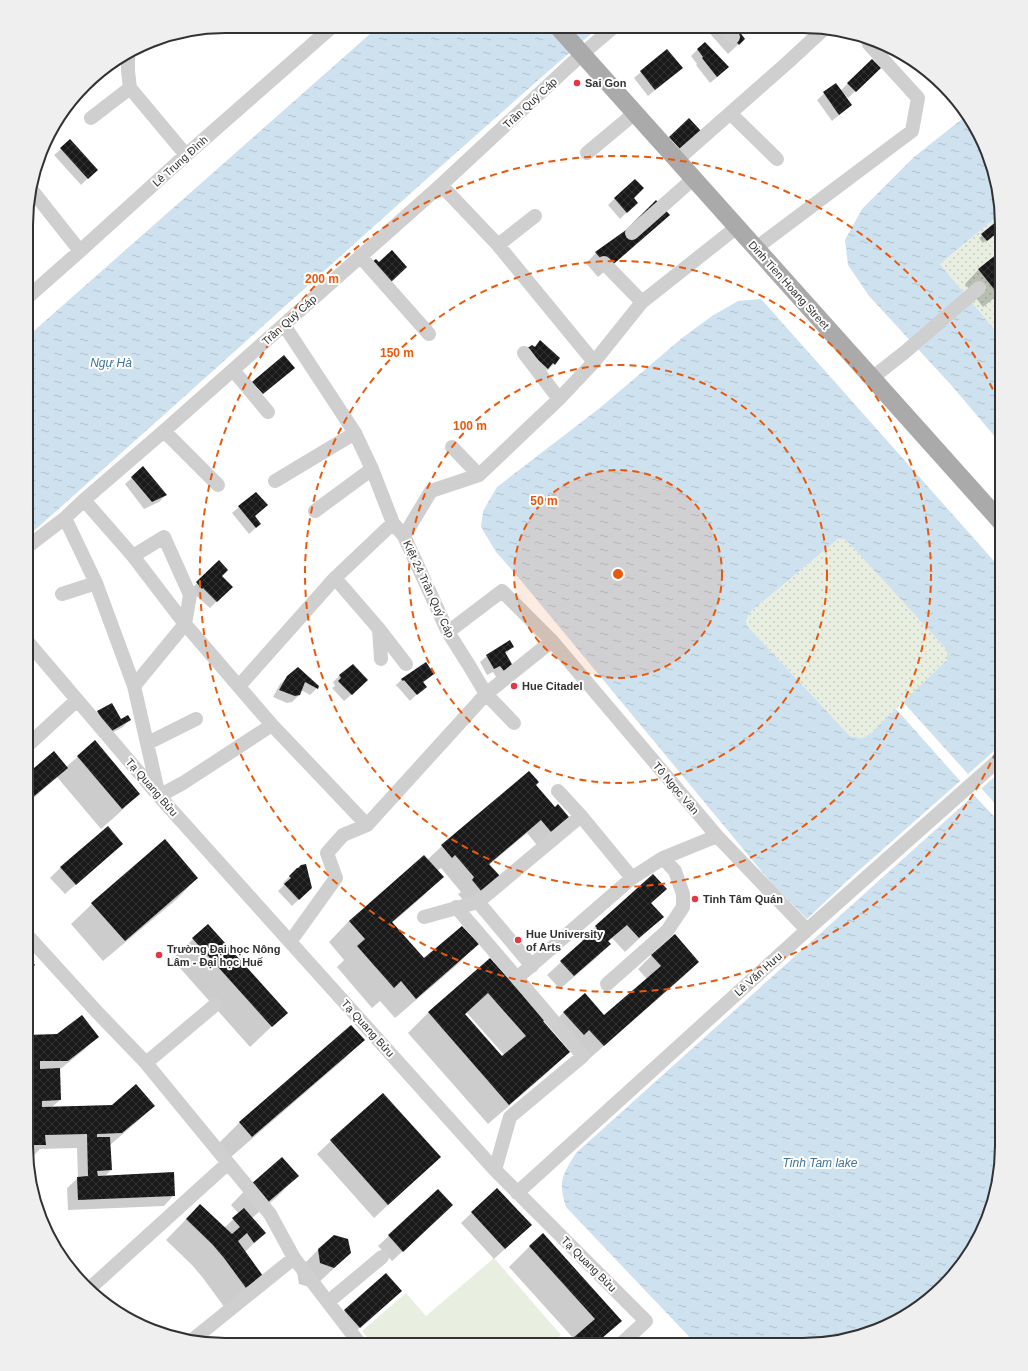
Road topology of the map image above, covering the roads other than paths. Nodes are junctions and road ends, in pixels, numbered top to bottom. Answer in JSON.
{"nodes":[{"id":1,"x":325,"y":33,"type":"edge"},
{"id":2,"x":563,"y":33,"type":"edge"},
{"id":3,"x":605,"y":33,"type":"edge"},
{"id":4,"x":818,"y":33,"type":"edge"},
{"id":5,"x":871,"y":46,"type":"edge"},
{"id":6,"x":579,"y":51,"type":"junction"},
{"id":7,"x":128,"y":60,"type":"edge"},
{"id":8,"x":130,"y":88,"type":"junction"},
{"id":9,"x":635,"y":113,"type":"junction"},
{"id":10,"x":91,"y":118,"type":"dead end"},
{"id":11,"x":735,"y":118,"type":"dead end"},
{"id":12,"x":587,"y":154,"type":"dead end"},
{"id":13,"x":186,"y":155,"type":"junction"},
{"id":14,"x":777,"y":159,"type":"dead end"},
{"id":15,"x":677,"y":160,"type":"junction"},
{"id":16,"x":693,"y":179,"type":"junction"},
{"id":17,"x":441,"y":185,"type":"junction"},
{"id":18,"x":36,"y":195,"type":"edge"},
{"id":19,"x":536,"y":216,"type":"dead end"},
{"id":20,"x":737,"y":227,"type":"junction"},
{"id":21,"x":632,"y":233,"type":"dead end"},
{"id":22,"x":498,"y":245,"type":"junction"},
{"id":23,"x":756,"y":248,"type":"junction"},
{"id":24,"x":80,"y":251,"type":"junction"},
{"id":25,"x":360,"y":256,"type":"junction"},
{"id":26,"x":604,"y":263,"type":"dead end"},
{"id":27,"x":975,"y":292,"type":"dead end"},
{"id":28,"x":33,"y":293,"type":"edge"},
{"id":29,"x":642,"y":302,"type":"junction"},
{"id":30,"x":284,"y":325,"type":"junction"},
{"id":31,"x":429,"y":334,"type":"dead end"},
{"id":32,"x":524,"y":353,"type":"dead end"},
{"id":33,"x":594,"y":362,"type":"junction"},
{"id":34,"x":233,"y":370,"type":"junction"},
{"id":35,"x":872,"y":378,"type":"junction"},
{"id":36,"x":559,"y":399,"type":"junction"},
{"id":37,"x":268,"y":412,"type":"dead end"},
{"id":38,"x":164,"y":431,"type":"junction"},
{"id":39,"x":355,"y":433,"type":"junction"},
{"id":40,"x":452,"y":447,"type":"dead end"},
{"id":41,"x":372,"y":469,"type":"junction"},
{"id":42,"x":479,"y":475,"type":"junction"},
{"id":43,"x":275,"y":481,"type":"dead end"},
{"id":44,"x":218,"y":485,"type":"dead end"},
{"id":45,"x":84,"y":500,"type":"junction"},
{"id":46,"x":315,"y":511,"type":"dead end"},
{"id":47,"x":995,"y":515,"type":"edge"},
{"id":48,"x":65,"y":518,"type":"junction"},
{"id":49,"x":393,"y":523,"type":"junction"},
{"id":50,"x":404,"y":536,"type":"junction"},
{"id":51,"x":33,"y":542,"type":"edge"},
{"id":52,"x":133,"y":556,"type":"junction"},
{"id":53,"x":335,"y":578,"type":"junction"},
{"id":54,"x":96,"y":583,"type":"junction"},
{"id":55,"x":62,"y":594,"type":"dead end"},
{"id":56,"x":185,"y":624,"type":"junction"},
{"id":57,"x":379,"y":629,"type":"junction"},
{"id":58,"x":448,"y":632,"type":"junction"},
{"id":59,"x":552,"y":641,"type":"junction"},
{"id":60,"x":33,"y":648,"type":"edge"},
{"id":61,"x":381,"y":660,"type":"dead end"},
{"id":62,"x":406,"y":664,"type":"dead end"},
{"id":63,"x":134,"y":686,"type":"junction"},
{"id":64,"x":239,"y":686,"type":"junction"},
{"id":65,"x":486,"y":694,"type":"junction"},
{"id":66,"x":77,"y":700,"type":"junction"},
{"id":67,"x":196,"y":719,"type":"dead end"},
{"id":68,"x":514,"y":723,"type":"dead end"},
{"id":69,"x":272,"y":725,"type":"junction"},
{"id":70,"x":33,"y":740,"type":"edge"},
{"id":71,"x":148,"y":743,"type":"junction"},
{"id":72,"x":995,"y":763,"type":"edge"},
{"id":73,"x":558,"y":791,"type":"dead end"},
{"id":74,"x":160,"y":796,"type":"junction"},
{"id":75,"x":581,"y":816,"type":"junction"},
{"id":76,"x":367,"y":826,"type":"junction"},
{"id":77,"x":717,"y":836,"type":"junction"},
{"id":78,"x":663,"y":858,"type":"junction"},
{"id":79,"x":632,"y":878,"type":"junction"},
{"id":80,"x":478,"y":902,"type":"junction"},
{"id":81,"x":456,"y":907,"type":"junction"},
{"id":82,"x":424,"y":917,"type":"dead end"},
{"id":83,"x":807,"y":930,"type":"junction"},
{"id":84,"x":33,"y":942,"type":"edge"},
{"id":85,"x":290,"y":942,"type":"junction"},
{"id":86,"x":532,"y":966,"type":"junction"},
{"id":87,"x":517,"y":978,"type":"junction"},
{"id":88,"x":607,"y":984,"type":"dead end"},
{"id":89,"x":215,"y":1005,"type":"dead end"},
{"id":90,"x":146,"y":1063,"type":"junction"},
{"id":91,"x":228,"y":1163,"type":"junction"},
{"id":92,"x":495,"y":1170,"type":"junction"},
{"id":93,"x":517,"y":1193,"type":"junction"},
{"id":94,"x":382,"y":1257,"type":"dead end"},
{"id":95,"x":294,"y":1258,"type":"junction"},
{"id":96,"x":93,"y":1285,"type":"edge"},
{"id":97,"x":328,"y":1302,"type":"junction"},
{"id":98,"x":198,"y":1336,"type":"edge"},
{"id":99,"x":355,"y":1338,"type":"edge"},
{"id":100,"x":628,"y":1338,"type":"edge"}],
"edges":[{"from":1,"to":13,"type":"street","name":"Lê Trung Đình"},
{"from":2,"to":6,"type":"main road","name":"Dinh Tien Hoang Street"},
{"from":3,"to":6,"type":"street"},
{"from":4,"to":15,"type":"street"},
{"from":5,"to":23,"type":"street"},
{"from":6,"to":9,"type":"main road","name":"Dinh Tien Hoang Street"},
{"from":6,"to":17,"type":"street","name":"Trần Quý Cáp"},
{"from":7,"to":8,"type":"street"},
{"from":8,"to":10,"type":"street"},
{"from":8,"to":13,"type":"street"},
{"from":9,"to":12,"type":"street"},
{"from":9,"to":15,"type":"main road","name":"Dinh Tien Hoang Street"},
{"from":11,"to":14,"type":"street"},
{"from":13,"to":24,"type":"street","name":"Lê Trung Đình"},
{"from":15,"to":16,"type":"main road","name":"Dinh Tien Hoang Street"},
{"from":16,"to":20,"type":"main road","name":"Dinh Tien Hoang Street"},
{"from":16,"to":21,"type":"street"},
{"from":17,"to":22,"type":"street"},
{"from":17,"to":25,"type":"street","name":"Trần Quý Cáp"},
{"from":18,"to":24,"type":"street"},
{"from":19,"to":22,"type":"street"},
{"from":20,"to":23,"type":"main road","name":"Dinh Tien Hoang Street"},
{"from":20,"to":29,"type":"street"},
{"from":22,"to":33,"type":"street"},
{"from":23,"to":35,"type":"main road","name":"Dinh Tien Hoang Street"},
{"from":24,"to":28,"type":"street","name":"Lê Trung Đình"},
{"from":25,"to":30,"type":"street","name":"Trần Quý Cáp"},
{"from":25,"to":31,"type":"street"},
{"from":26,"to":29,"type":"street"},
{"from":27,"to":35,"type":"street"},
{"from":29,"to":33,"type":"street"},
{"from":30,"to":34,"type":"street","name":"Trần Quý Cáp"},
{"from":30,"to":39,"type":"street","name":"Kiệt 24 Trần Quý Cáp"},
{"from":32,"to":36,"type":"street"},
{"from":33,"to":36,"type":"street"},
{"from":34,"to":37,"type":"street"},
{"from":34,"to":38,"type":"street","name":"Trần Quý Cáp"},
{"from":35,"to":47,"type":"main road","name":"Dinh Tien Hoang Street"},
{"from":36,"to":42,"type":"street"},
{"from":38,"to":44,"type":"street"},
{"from":38,"to":45,"type":"street","name":"Trần Quý Cáp"},
{"from":39,"to":41,"type":"street","name":"Kiệt 24 Trần Quý Cáp"},
{"from":39,"to":43,"type":"street"},
{"from":40,"to":42,"type":"street"},
{"from":41,"to":46,"type":"street"},
{"from":41,"to":49,"type":"street","name":"Kiệt 24 Trần Quý Cáp"},
{"from":42,"to":50,"type":"street"},
{"from":45,"to":48,"type":"street","name":"Trần Quý Cáp"},
{"from":45,"to":52,"type":"street"},
{"from":48,"to":51,"type":"street","name":"Trần Quý Cáp"},
{"from":48,"to":54,"type":"street"},
{"from":49,"to":50,"type":"street","name":"Kiệt 24 Trần Quý Cáp"},
{"from":49,"to":53,"type":"street"},
{"from":50,"to":58,"type":"street","name":"Kiệt 24 Trần Quý Cáp"},
{"from":52,"to":56,"type":"street"},
{"from":52,"to":56,"type":"street"},
{"from":53,"to":57,"type":"street"},
{"from":53,"to":64,"type":"street"},
{"from":54,"to":55,"type":"street"},
{"from":54,"to":63,"type":"street"},
{"from":56,"to":63,"type":"street"},
{"from":56,"to":64,"type":"street"},
{"from":57,"to":61,"type":"street"},
{"from":57,"to":62,"type":"street"},
{"from":58,"to":59,"type":"street","name":"Tô Ngọc Vân"},
{"from":58,"to":65,"type":"street","name":"Kiệt 24 Trần Quý Cáp"},
{"from":59,"to":65,"type":"street"},
{"from":59,"to":77,"type":"street","name":"Tô Ngọc Vân"},
{"from":60,"to":66,"type":"street","name":"Tạ Quang Bửu"},
{"from":63,"to":71,"type":"street"},
{"from":64,"to":69,"type":"street"},
{"from":65,"to":68,"type":"street","name":"Kiệt 24 Trần Quý Cáp"},
{"from":65,"to":76,"type":"street"},
{"from":66,"to":70,"type":"street"},
{"from":66,"to":74,"type":"street","name":"Tạ Quang Bửu"},
{"from":67,"to":71,"type":"street"},
{"from":69,"to":74,"type":"street"},
{"from":69,"to":76,"type":"street"},
{"from":71,"to":74,"type":"street"},
{"from":72,"to":83,"type":"street","name":"Lê Văn Hưu"},
{"from":73,"to":75,"type":"street"},
{"from":74,"to":85,"type":"street","name":"Tạ Quang Bửu"},
{"from":75,"to":79,"type":"street"},
{"from":75,"to":80,"type":"street"},
{"from":76,"to":85,"type":"street"},
{"from":77,"to":78,"type":"street"},
{"from":77,"to":83,"type":"street","name":"Tô Ngọc Vân"},
{"from":78,"to":79,"type":"street"},
{"from":78,"to":88,"type":"street"},
{"from":79,"to":86,"type":"street"},
{"from":80,"to":81,"type":"street"},
{"from":80,"to":86,"type":"street"},
{"from":81,"to":82,"type":"street"},
{"from":81,"to":87,"type":"street"},
{"from":83,"to":93,"type":"street","name":"Lê Văn Hưu"},
{"from":84,"to":90,"type":"street"},
{"from":85,"to":92,"type":"street","name":"Tạ Quang Bửu"},
{"from":86,"to":87,"type":"street"},
{"from":87,"to":92,"type":"street"},
{"from":89,"to":90,"type":"street"},
{"from":90,"to":91,"type":"street"},
{"from":91,"to":95,"type":"street"},
{"from":91,"to":96,"type":"street"},
{"from":92,"to":93,"type":"street","name":"Tạ Quang Bửu"},
{"from":93,"to":100,"type":"street","name":"Tạ Quang Bửu"},
{"from":94,"to":97,"type":"street"},
{"from":95,"to":97,"type":"street"},
{"from":95,"to":98,"type":"street"},
{"from":97,"to":99,"type":"street"}]}
